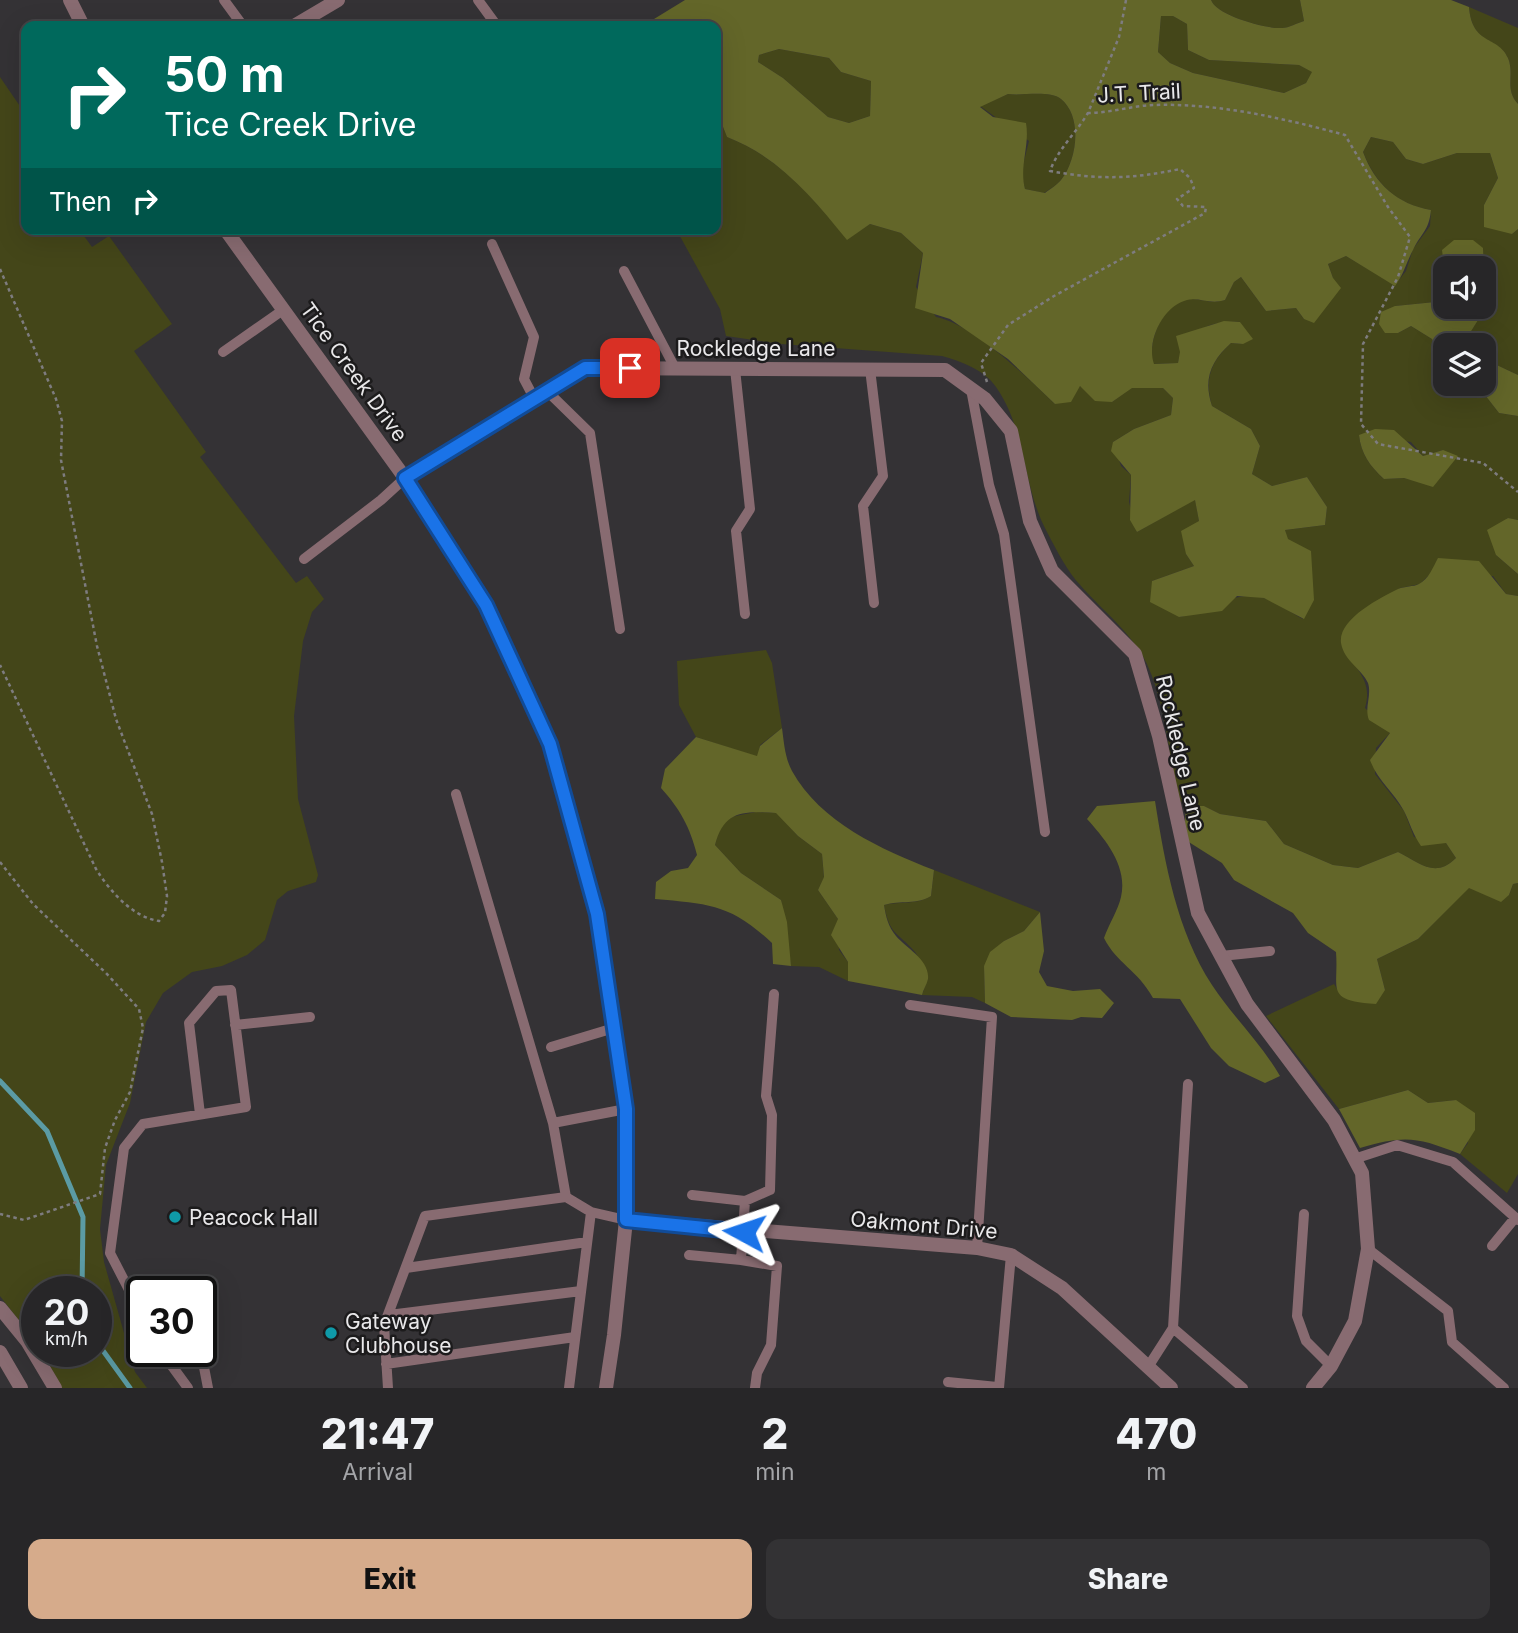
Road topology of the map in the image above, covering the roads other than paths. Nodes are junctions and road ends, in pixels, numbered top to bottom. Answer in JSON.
{"nodes":[{"id":1,"x":70,"y":0,"type":"edge"},
{"id":2,"x":224,"y":0,"type":"edge"},
{"id":3,"x":338,"y":0,"type":"edge"},
{"id":4,"x":478,"y":0,"type":"edge"},
{"id":5,"x":80,"y":21,"type":"edge"},
{"id":6,"x":239,"y":21,"type":"edge"},
{"id":7,"x":302,"y":21,"type":"edge"},
{"id":8,"x":493,"y":21,"type":"edge"},
{"id":9,"x":229,"y":235,"type":"edge"},
{"id":10,"x":492,"y":244,"type":"dead end"},
{"id":11,"x":624,"y":271,"type":"dead end"},
{"id":12,"x":283,"y":310,"type":"junction"},
{"id":13,"x":223,"y":352,"type":"dead end"},
{"id":14,"x":675,"y":368,"type":"junction"},
{"id":15,"x":735,"y":369,"type":"junction"},
{"id":16,"x":870,"y":369,"type":"junction"},
{"id":17,"x":971,"y":388,"type":"junction"},
{"id":18,"x":540,"y":394,"type":"junction"},
{"id":19,"x":405,"y":478,"type":"junction"},
{"id":20,"x":304,"y":559,"type":"dead end"},
{"id":21,"x":874,"y":603,"type":"dead end"},
{"id":22,"x":745,"y":614,"type":"dead end"},
{"id":23,"x":620,"y":629,"type":"dead end"},
{"id":24,"x":456,"y":794,"type":"dead end"},
{"id":25,"x":1045,"y":832,"type":"dead end"},
{"id":26,"x":1270,"y":951,"type":"dead end"},
{"id":27,"x":1221,"y":956,"type":"junction"},
{"id":28,"x":774,"y":994,"type":"dead end"},
{"id":29,"x":910,"y":1004,"type":"dead end"},
{"id":30,"x":310,"y":1017,"type":"dead end"},
{"id":31,"x":235,"y":1025,"type":"junction"},
{"id":32,"x":614,"y":1028,"type":"junction"},
{"id":33,"x":551,"y":1047,"type":"dead end"},
{"id":34,"x":1188,"y":1084,"type":"dead end"},
{"id":35,"x":626,"y":1109,"type":"junction"},
{"id":36,"x":200,"y":1114,"type":"junction"},
{"id":37,"x":553,"y":1123,"type":"junction"},
{"id":38,"x":1354,"y":1158,"type":"junction"},
{"id":39,"x":692,"y":1195,"type":"dead end"},
{"id":40,"x":566,"y":1197,"type":"junction"},
{"id":41,"x":745,"y":1201,"type":"junction"},
{"id":42,"x":591,"y":1212,"type":"junction"},
{"id":43,"x":1304,"y":1214,"type":"dead end"},
{"id":44,"x":1517,"y":1219,"type":"edge"},
{"id":45,"x":626,"y":1220,"type":"junction"},
{"id":46,"x":744,"y":1232,"type":"junction"},
{"id":47,"x":587,"y":1242,"type":"junction"},
{"id":48,"x":1492,"y":1246,"type":"dead end"},
{"id":49,"x":977,"y":1248,"type":"junction"},
{"id":50,"x":1368,"y":1249,"type":"junction"},
{"id":51,"x":689,"y":1255,"type":"dead end"},
{"id":52,"x":1010,"y":1255,"type":"junction"},
{"id":53,"x":741,"y":1261,"type":"junction"},
{"id":54,"x":406,"y":1268,"type":"junction"},
{"id":55,"x":126,"y":1284,"type":"edge"},
{"id":56,"x":581,"y":1291,"type":"junction"},
{"id":57,"x":0,"y":1308,"type":"edge"},
{"id":58,"x":388,"y":1315,"type":"junction"},
{"id":59,"x":1173,"y":1328,"type":"junction"},
{"id":60,"x":575,"y":1337,"type":"junction"},
{"id":61,"x":0,"y":1352,"type":"edge"},
{"id":62,"x":386,"y":1364,"type":"junction"},
{"id":63,"x":1331,"y":1366,"type":"junction"},
{"id":64,"x":172,"y":1367,"type":"edge"},
{"id":65,"x":204,"y":1367,"type":"edge"},
{"id":66,"x":1148,"y":1367,"type":"junction"},
{"id":67,"x":948,"y":1382,"type":"dead end"},
{"id":68,"x":998,"y":1387,"type":"edge"},
{"id":69,"x":21,"y":1388,"type":"edge"},
{"id":70,"x":55,"y":1388,"type":"edge"},
{"id":71,"x":188,"y":1388,"type":"edge"},
{"id":72,"x":208,"y":1388,"type":"edge"},
{"id":73,"x":388,"y":1388,"type":"edge"},
{"id":74,"x":569,"y":1388,"type":"edge"},
{"id":75,"x":606,"y":1388,"type":"edge"},
{"id":76,"x":755,"y":1388,"type":"edge"},
{"id":77,"x":1171,"y":1388,"type":"edge"},
{"id":78,"x":1243,"y":1388,"type":"edge"},
{"id":79,"x":1313,"y":1388,"type":"edge"},
{"id":80,"x":1504,"y":1388,"type":"edge"}],
"edges":[{"from":1,"to":5,"type":"street"},
{"from":2,"to":6,"type":"lane"},
{"from":3,"to":7,"type":"street"},
{"from":4,"to":8,"type":"lane"},
{"from":9,"to":12,"type":"street","name":"Tice Creek Drive"},
{"from":10,"to":18,"type":"lane"},
{"from":11,"to":14,"type":"lane"},
{"from":12,"to":13,"type":"lane"},
{"from":12,"to":19,"type":"street","name":"Tice Creek Drive"},
{"from":14,"to":15,"type":"street","name":"Rockledge Lane"},
{"from":14,"to":18,"type":"street","name":"Rockledge Lane"},
{"from":15,"to":16,"type":"street","name":"Rockledge Lane"},
{"from":15,"to":22,"type":"lane"},
{"from":16,"to":17,"type":"street","name":"Rockledge Lane"},
{"from":16,"to":21,"type":"lane"},
{"from":17,"to":25,"type":"lane"},
{"from":17,"to":27,"type":"street","name":"Rockledge Lane"},
{"from":18,"to":19,"type":"street","name":"Rockledge Lane"},
{"from":18,"to":23,"type":"lane"},
{"from":19,"to":20,"type":"lane"},
{"from":19,"to":32,"type":"street","name":"Tice Creek Drive"},
{"from":24,"to":37,"type":"lane"},
{"from":26,"to":27,"type":"lane"},
{"from":27,"to":38,"type":"street","name":"Rockledge Lane"},
{"from":28,"to":41,"type":"lane"},
{"from":29,"to":49,"type":"lane"},
{"from":30,"to":31,"type":"lane"},
{"from":31,"to":36,"type":"lane"},
{"from":31,"to":36,"type":"lane"},
{"from":32,"to":33,"type":"lane"},
{"from":32,"to":35,"type":"street","name":"Tice Creek Drive"},
{"from":34,"to":59,"type":"lane"},
{"from":35,"to":37,"type":"lane"},
{"from":35,"to":45,"type":"street","name":"Tice Creek Drive"},
{"from":36,"to":55,"type":"lane"},
{"from":37,"to":40,"type":"lane"},
{"from":38,"to":44,"type":"lane"},
{"from":38,"to":50,"type":"street","name":"Rockledge Lane"},
{"from":39,"to":41,"type":"lane"},
{"from":40,"to":42,"type":"lane"},
{"from":40,"to":54,"type":"lane"},
{"from":41,"to":46,"type":"lane"},
{"from":42,"to":45,"type":"lane"},
{"from":42,"to":47,"type":"lane"},
{"from":43,"to":63,"type":"lane"},
{"from":44,"to":48,"type":"lane"},
{"from":45,"to":46,"type":"street","name":"Oakmont Drive"},
{"from":45,"to":75,"type":"street","name":"Tice Creek Drive"},
{"from":46,"to":49,"type":"street","name":"Oakmont Drive"},
{"from":46,"to":53,"type":"lane"},
{"from":47,"to":54,"type":"lane"},
{"from":47,"to":56,"type":"lane"},
{"from":49,"to":52,"type":"street","name":"Oakmont Drive"},
{"from":50,"to":63,"type":"street","name":"Rockledge Lane"},
{"from":50,"to":80,"type":"lane"},
{"from":51,"to":53,"type":"lane"},
{"from":52,"to":66,"type":"street","name":"Oakmont Drive"},
{"from":52,"to":68,"type":"lane"},
{"from":53,"to":76,"type":"lane"},
{"from":54,"to":58,"type":"lane"},
{"from":56,"to":58,"type":"lane"},
{"from":56,"to":60,"type":"lane"},
{"from":57,"to":70,"type":"street"},
{"from":58,"to":62,"type":"lane"},
{"from":59,"to":66,"type":"lane"},
{"from":59,"to":78,"type":"lane"},
{"from":60,"to":62,"type":"lane"},
{"from":60,"to":74,"type":"lane"},
{"from":61,"to":69,"type":"street"},
{"from":62,"to":73,"type":"lane"},
{"from":63,"to":79,"type":"street","name":"Rockledge Lane"},
{"from":64,"to":71,"type":"lane"},
{"from":65,"to":72,"type":"lane"},
{"from":66,"to":77,"type":"street","name":"Oakmont Drive"},
{"from":67,"to":68,"type":"lane"}]}
